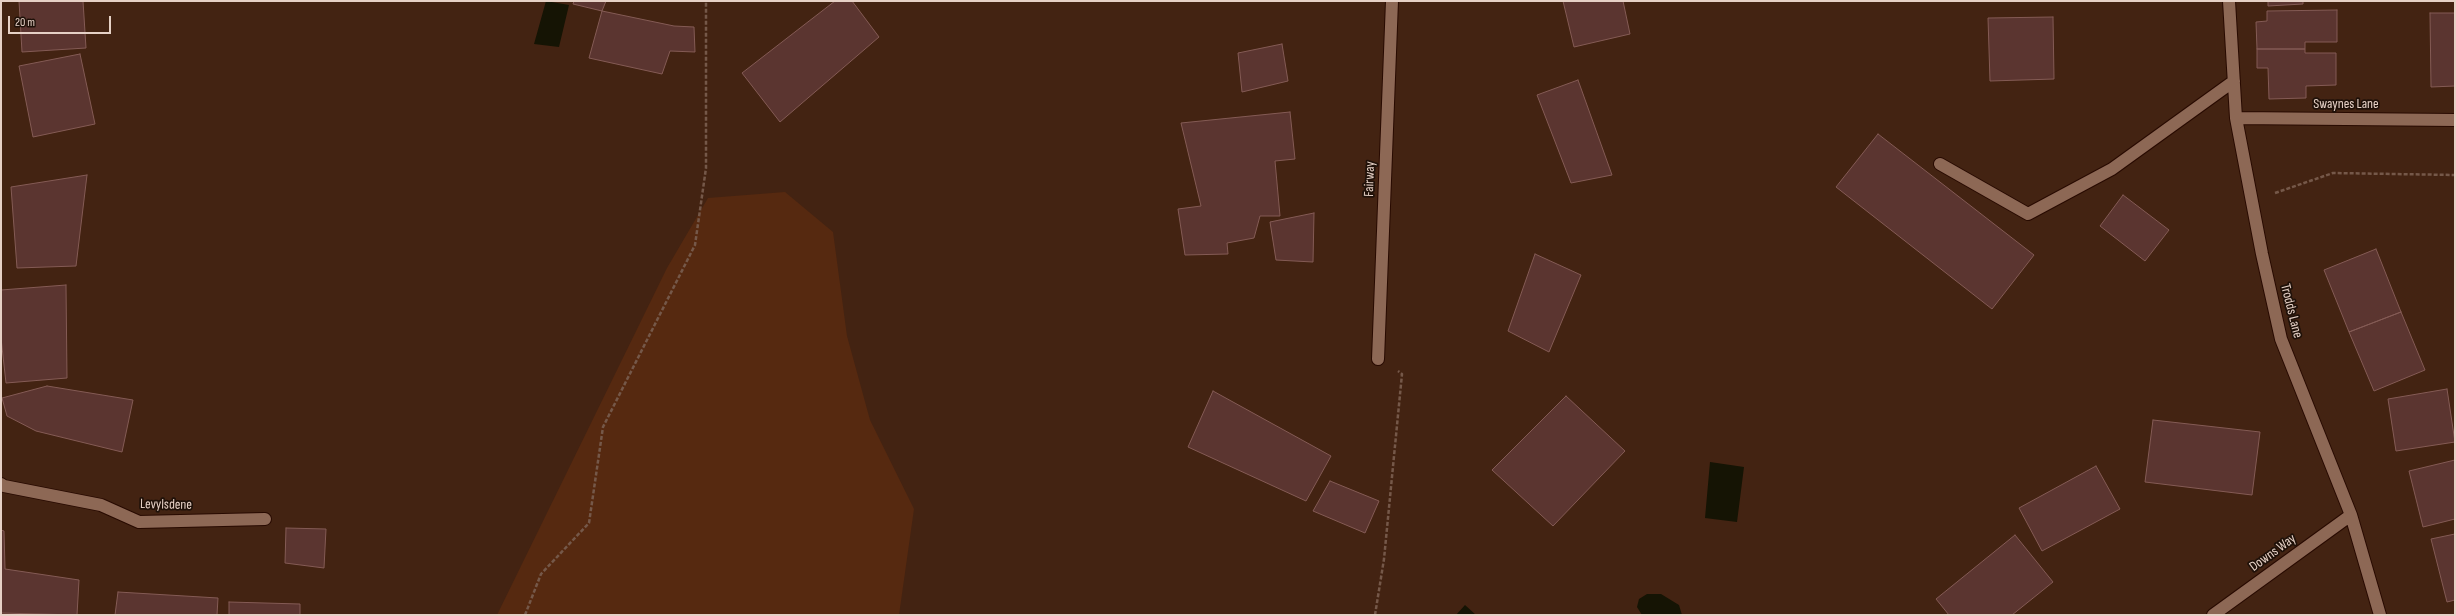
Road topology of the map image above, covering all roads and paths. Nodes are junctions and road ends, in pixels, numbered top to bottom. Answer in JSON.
{"nodes":[{"id":1,"x":706,"y":1,"type":"edge"},
{"id":2,"x":1392,"y":1,"type":"edge"},
{"id":3,"x":2229,"y":1,"type":"edge"},
{"id":4,"x":2234,"y":81,"type":"junction"},
{"id":5,"x":2236,"y":118,"type":"junction"},
{"id":6,"x":2455,"y":120,"type":"edge"},
{"id":7,"x":1940,"y":164,"type":"dead end"},
{"id":8,"x":2455,"y":175,"type":"edge"},
{"id":9,"x":2252,"y":201,"type":"junction"},
{"id":10,"x":1378,"y":358,"type":"joint"},
{"id":11,"x":1,"y":484,"type":"edge"},
{"id":12,"x":2351,"y":515,"type":"junction"},
{"id":13,"x":265,"y":519,"type":"dead end"},
{"id":14,"x":525,"y":615,"type":"edge"},
{"id":15,"x":1376,"y":615,"type":"edge"},
{"id":16,"x":2213,"y":615,"type":"edge"},
{"id":17,"x":2380,"y":615,"type":"edge"}],
"edges":[{"from":1,"to":14,"type":"path"},
{"from":2,"to":10,"type":"street","name":"Fairway"},
{"from":3,"to":4,"type":"street","name":"Trodds Lane"},
{"from":4,"to":5,"type":"street","name":"Trodds Lane"},
{"from":4,"to":7,"type":"street"},
{"from":5,"to":6,"type":"street","name":"Swaynes Lane"},
{"from":5,"to":9,"type":"street","name":"Trodds Lane"},
{"from":8,"to":9,"type":"path"},
{"from":9,"to":12,"type":"street","name":"Trodds Lane"},
{"from":10,"to":15,"type":"path"},
{"from":11,"to":13,"type":"street","name":"Levylsdene"},
{"from":12,"to":16,"type":"street","name":"Downs Way"},
{"from":12,"to":17,"type":"street","name":"Trodds Lane"}]}
